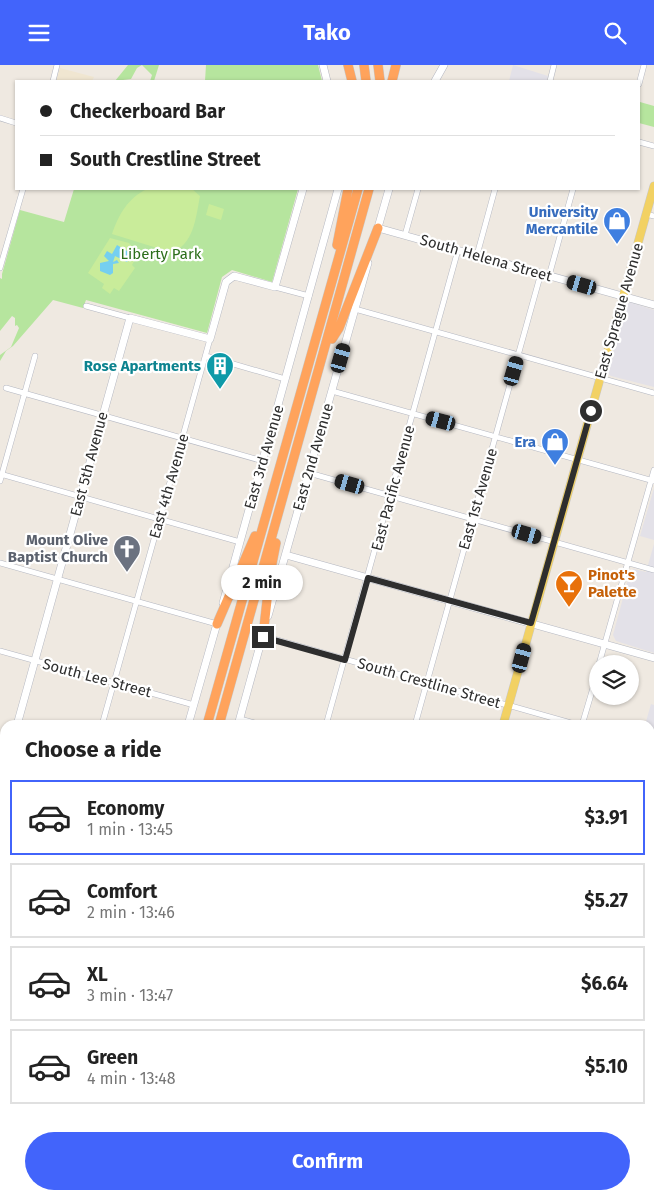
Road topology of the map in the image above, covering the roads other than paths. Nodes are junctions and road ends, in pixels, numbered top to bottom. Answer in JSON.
{"nodes":[{"id":1,"x":58,"y":65,"type":"edge"},
{"id":2,"x":323,"y":65,"type":"edge"},
{"id":3,"x":348,"y":65,"type":"edge"},
{"id":4,"x":364,"y":65,"type":"edge"},
{"id":5,"x":378,"y":65,"type":"edge"},
{"id":6,"x":396,"y":65,"type":"edge"},
{"id":7,"x":444,"y":65,"type":"edge"},
{"id":8,"x":554,"y":65,"type":"edge"},
{"id":9,"x":644,"y":65,"type":"edge"},
{"id":10,"x":53,"y":80,"type":"edge"},
{"id":11,"x":327,"y":80,"type":"edge"},
{"id":12,"x":352,"y":80,"type":"edge"},
{"id":13,"x":366,"y":80,"type":"edge"},
{"id":14,"x":380,"y":80,"type":"edge"},
{"id":15,"x":392,"y":80,"type":"edge"},
{"id":16,"x":436,"y":80,"type":"edge"},
{"id":17,"x":550,"y":80,"type":"edge"},
{"id":18,"x":640,"y":80,"type":"edge"},
{"id":19,"x":0,"y":118,"type":"edge"},
{"id":20,"x":15,"y":123,"type":"edge"},
{"id":21,"x":640,"y":142,"type":"edge"},
{"id":22,"x":654,"y":147,"type":"edge"},
{"id":23,"x":654,"y":186,"type":"edge"},
{"id":24,"x":23,"y":190,"type":"edge"},
{"id":25,"x":303,"y":190,"type":"edge"},
{"id":26,"x":338,"y":190,"type":"edge"},
{"id":27,"x":348,"y":190,"type":"edge"},
{"id":28,"x":358,"y":190,"type":"edge"},
{"id":29,"x":369,"y":190,"type":"edge"},
{"id":30,"x":375,"y":190,"type":"edge"},
{"id":31,"x":389,"y":190,"type":"edge"},
{"id":32,"x":418,"y":190,"type":"edge"},
{"id":33,"x":496,"y":190,"type":"edge"},
{"id":34,"x":573,"y":190,"type":"edge"},
{"id":35,"x":650,"y":215,"type":"edge"},
{"id":36,"x":378,"y":228,"type":"junction"},
{"id":37,"x":357,"y":235,"type":"junction"},
{"id":38,"x":405,"y":235,"type":"junction"},
{"id":39,"x":458,"y":250,"type":"junction"},
{"id":40,"x":477,"y":255,"type":"junction"},
{"id":41,"x":0,"y":268,"type":"edge"},
{"id":42,"x":541,"y":273,"type":"junction"},
{"id":43,"x":549,"y":276,"type":"junction"},
{"id":44,"x":275,"y":287,"type":"junction"},
{"id":45,"x":329,"y":289,"type":"junction"},
{"id":46,"x":308,"y":296,"type":"junction"},
{"id":47,"x":623,"y":296,"type":"junction"},
{"id":48,"x":654,"y":305,"type":"edge"},
{"id":49,"x":86,"y":306,"type":"dead end"},
{"id":50,"x":355,"y":309,"type":"junction"},
{"id":51,"x":130,"y":318,"type":"junction"},
{"id":52,"x":436,"y":332,"type":"junction"},
{"id":53,"x":210,"y":339,"type":"junction"},
{"id":54,"x":326,"y":348,"type":"junction"},
{"id":55,"x":35,"y":355,"type":"dead end"},
{"id":56,"x":518,"y":355,"type":"junction"},
{"id":57,"x":206,"y":356,"type":"junction"},
{"id":58,"x":600,"y":378,"type":"junction"},
{"id":59,"x":285,"y":379,"type":"junction"},
{"id":60,"x":6,"y":388,"type":"dead end"},
{"id":61,"x":332,"y":391,"type":"junction"},
{"id":62,"x":24,"y":393,"type":"junction"},
{"id":63,"x":654,"y":393,"type":"edge"},
{"id":64,"x":413,"y":414,"type":"junction"},
{"id":65,"x":102,"y":416,"type":"junction"},
{"id":66,"x":496,"y":437,"type":"junction"},
{"id":67,"x":182,"y":438,"type":"junction"},
{"id":68,"x":577,"y":460,"type":"junction"},
{"id":69,"x":263,"y":461,"type":"junction"},
{"id":70,"x":654,"y":470,"type":"edge"},
{"id":71,"x":309,"y":473,"type":"junction"},
{"id":72,"x":1,"y":475,"type":"edge"},
{"id":73,"x":0,"y":481,"type":"edge"},
{"id":74,"x":653,"y":481,"type":"edge"},
{"id":75,"x":391,"y":495,"type":"junction"},
{"id":76,"x":80,"y":497,"type":"junction"},
{"id":77,"x":268,"y":506,"type":"junction"},
{"id":78,"x":278,"y":517,"type":"junction"},
{"id":79,"x":160,"y":519,"type":"junction"},
{"id":80,"x":473,"y":519,"type":"junction"},
{"id":81,"x":240,"y":542,"type":"junction"},
{"id":82,"x":554,"y":542,"type":"junction"},
{"id":83,"x":286,"y":555,"type":"junction"},
{"id":84,"x":0,"y":563,"type":"edge"},
{"id":85,"x":628,"y":563,"type":"junction"},
{"id":86,"x":654,"y":570,"type":"edge"},
{"id":87,"x":368,"y":578,"type":"junction"},
{"id":88,"x":57,"y":579,"type":"junction"},
{"id":89,"x":137,"y":601,"type":"junction"},
{"id":90,"x":450,"y":601,"type":"junction"},
{"id":91,"x":531,"y":623,"type":"junction"},
{"id":92,"x":217,"y":624,"type":"junction"},
{"id":93,"x":263,"y":637,"type":"junction"},
{"id":94,"x":605,"y":644,"type":"junction"},
{"id":95,"x":0,"y":651,"type":"edge"},
{"id":96,"x":602,"y":655,"type":"edge"},
{"id":97,"x":654,"y":658,"type":"edge"},
{"id":98,"x":345,"y":660,"type":"junction"},
{"id":99,"x":35,"y":661,"type":"junction"},
{"id":100,"x":114,"y":683,"type":"junction"},
{"id":101,"x":427,"y":683,"type":"junction"},
{"id":102,"x":589,"y":701,"type":"edge"},
{"id":103,"x":194,"y":705,"type":"junction"},
{"id":104,"x":508,"y":706,"type":"junction"},
{"id":105,"x":18,"y":720,"type":"edge"},
{"id":106,"x":103,"y":720,"type":"edge"},
{"id":107,"x":190,"y":720,"type":"edge"},
{"id":108,"x":208,"y":720,"type":"edge"},
{"id":109,"x":220,"y":720,"type":"edge"},
{"id":110,"x":240,"y":720,"type":"edge"},
{"id":111,"x":327,"y":720,"type":"edge"},
{"id":112,"x":416,"y":720,"type":"edge"},
{"id":113,"x":504,"y":720,"type":"edge"},
{"id":114,"x":560,"y":720,"type":"edge"},
{"id":115,"x":583,"y":720,"type":"edge"}],
"edges":[{"from":1,"to":10,"type":"street"},
{"from":2,"to":11,"type":"street"},
{"from":3,"to":12,"type":"highway"},
{"from":4,"to":13,"type":"highway"},
{"from":5,"to":14,"type":"highway"},
{"from":6,"to":15,"type":"highway"},
{"from":7,"to":16,"type":"street"},
{"from":8,"to":17,"type":"street"},
{"from":9,"to":18,"type":"street"},
{"from":19,"to":20,"type":"street"},
{"from":21,"to":22,"type":"street"},
{"from":23,"to":35,"type":"main road","name":"East Sprague Avenue"},
{"from":24,"to":41,"type":"street"},
{"from":25,"to":44,"type":"street"},
{"from":26,"to":46,"type":"street","name":"East 3rd Avenue"},
{"from":27,"to":45,"type":"highway"},
{"from":28,"to":45,"type":"highway"},
{"from":29,"to":37,"type":"highway"},
{"from":30,"to":37,"type":"highway"},
{"from":31,"to":36,"type":"street","name":"East 2nd Avenue"},
{"from":32,"to":38,"type":"street"},
{"from":33,"to":40,"type":"street"},
{"from":34,"to":43,"type":"street"},
{"from":35,"to":47,"type":"main road","name":"East Sprague Avenue"},
{"from":36,"to":38,"type":"street","name":"South Helena Street"},
{"from":36,"to":50,"type":"street","name":"East 2nd Avenue"},
{"from":36,"to":54,"type":"highway"},
{"from":37,"to":54,"type":"highway"},
{"from":38,"to":39,"type":"street","name":"South Helena Street"},
{"from":39,"to":40,"type":"street","name":"South Helena Street"},
{"from":39,"to":52,"type":"street","name":"East Pacific Avenue"},
{"from":40,"to":42,"type":"street","name":"South Helena Street"},
{"from":42,"to":43,"type":"street","name":"South Helena Street"},
{"from":42,"to":56,"type":"street","name":"East 1st Avenue"},
{"from":43,"to":47,"type":"street","name":"South Helena Street"},
{"from":44,"to":46,"type":"street"},
{"from":44,"to":53,"type":"street","name":"East 4th Avenue"},
{"from":45,"to":77,"type":"highway"},
{"from":46,"to":59,"type":"street","name":"East 3rd Avenue"},
{"from":47,"to":48,"type":"street","name":"South Helena Street"},
{"from":47,"to":58,"type":"main road","name":"East Sprague Avenue"},
{"from":49,"to":51,"type":"street"},
{"from":50,"to":52,"type":"street"},
{"from":50,"to":61,"type":"street","name":"East 2nd Avenue"},
{"from":51,"to":53,"type":"street"},
{"from":51,"to":65,"type":"street","name":"East 5th Avenue"},
{"from":52,"to":56,"type":"street"},
{"from":52,"to":64,"type":"street","name":"East Pacific Avenue"},
{"from":53,"to":57,"type":"street","name":"East 4th Avenue"},
{"from":54,"to":78,"type":"highway"},
{"from":55,"to":62,"type":"street"},
{"from":56,"to":58,"type":"street"},
{"from":56,"to":66,"type":"street","name":"East 1st Avenue"},
{"from":57,"to":59,"type":"street"},
{"from":57,"to":67,"type":"street","name":"East 4th Avenue"},
{"from":58,"to":63,"type":"street"},
{"from":58,"to":68,"type":"main road","name":"East Sprague Avenue"},
{"from":59,"to":69,"type":"street","name":"East 3rd Avenue"},
{"from":60,"to":62,"type":"street"},
{"from":61,"to":64,"type":"street"},
{"from":61,"to":71,"type":"street","name":"East 2nd Avenue"},
{"from":62,"to":65,"type":"street"},
{"from":62,"to":72,"type":"street"},
{"from":64,"to":66,"type":"street"},
{"from":64,"to":75,"type":"street","name":"East Pacific Avenue"},
{"from":65,"to":67,"type":"street"},
{"from":65,"to":76,"type":"street","name":"East 5th Avenue"},
{"from":66,"to":68,"type":"street"},
{"from":66,"to":80,"type":"street","name":"East 1st Avenue"},
{"from":67,"to":69,"type":"street"},
{"from":67,"to":79,"type":"street","name":"East 4th Avenue"},
{"from":68,"to":74,"type":"street"},
{"from":68,"to":82,"type":"main road","name":"East Sprague Avenue"},
{"from":69,"to":81,"type":"street","name":"East 3rd Avenue"},
{"from":70,"to":74,"type":"street"},
{"from":71,"to":75,"type":"street"},
{"from":71,"to":83,"type":"street","name":"East 2nd Avenue"},
{"from":72,"to":73,"type":"street"},
{"from":72,"to":76,"type":"street"},
{"from":74,"to":85,"type":"street"},
{"from":75,"to":80,"type":"street"},
{"from":75,"to":87,"type":"street","name":"East Pacific Avenue"},
{"from":76,"to":79,"type":"street"},
{"from":76,"to":88,"type":"street","name":"East 5th Avenue"},
{"from":77,"to":92,"type":"highway"},
{"from":77,"to":108,"type":"highway"},
{"from":78,"to":93,"type":"highway"},
{"from":78,"to":109,"type":"highway"},
{"from":79,"to":81,"type":"street"},
{"from":79,"to":89,"type":"street","name":"East 4th Avenue"},
{"from":80,"to":82,"type":"street"},
{"from":80,"to":90,"type":"street","name":"East 1st Avenue"},
{"from":81,"to":92,"type":"street","name":"East 3rd Avenue"},
{"from":82,"to":85,"type":"street"},
{"from":82,"to":91,"type":"main road","name":"East Sprague Avenue"},
{"from":83,"to":87,"type":"street"},
{"from":83,"to":93,"type":"street","name":"East 2nd Avenue"},
{"from":84,"to":88,"type":"street"},
{"from":85,"to":86,"type":"street"},
{"from":85,"to":94,"type":"street"},
{"from":87,"to":90,"type":"street"},
{"from":87,"to":98,"type":"street","name":"East Pacific Avenue"},
{"from":88,"to":89,"type":"street"},
{"from":88,"to":99,"type":"street","name":"East 5th Avenue"},
{"from":89,"to":92,"type":"street"},
{"from":89,"to":100,"type":"street","name":"East 4th Avenue"},
{"from":90,"to":91,"type":"street"},
{"from":90,"to":101,"type":"street","name":"East 1st Avenue"},
{"from":91,"to":94,"type":"street"},
{"from":91,"to":104,"type":"main road","name":"East Sprague Avenue"},
{"from":92,"to":103,"type":"street","name":"East 3rd Avenue"},
{"from":93,"to":98,"type":"street","name":"South Crestline Street"},
{"from":93,"to":110,"type":"street","name":"East 2nd Avenue"},
{"from":94,"to":96,"type":"street"},
{"from":94,"to":97,"type":"street"},
{"from":95,"to":99,"type":"street","name":"South Lee Street"},
{"from":98,"to":101,"type":"street","name":"South Crestline Street"},
{"from":98,"to":111,"type":"street","name":"East Pacific Avenue"},
{"from":99,"to":100,"type":"street","name":"South Lee Street"},
{"from":99,"to":105,"type":"street","name":"East 5th Avenue"},
{"from":100,"to":103,"type":"street","name":"South Lee Street"},
{"from":100,"to":106,"type":"street","name":"East 4th Avenue"},
{"from":101,"to":104,"type":"street","name":"South Crestline Street"},
{"from":101,"to":112,"type":"street","name":"East 1st Avenue"},
{"from":102,"to":115,"type":"street"},
{"from":103,"to":107,"type":"street","name":"East 3rd Avenue"},
{"from":104,"to":113,"type":"main road","name":"East Sprague Avenue"},
{"from":104,"to":114,"type":"street","name":"South Crestline Street"}]}
